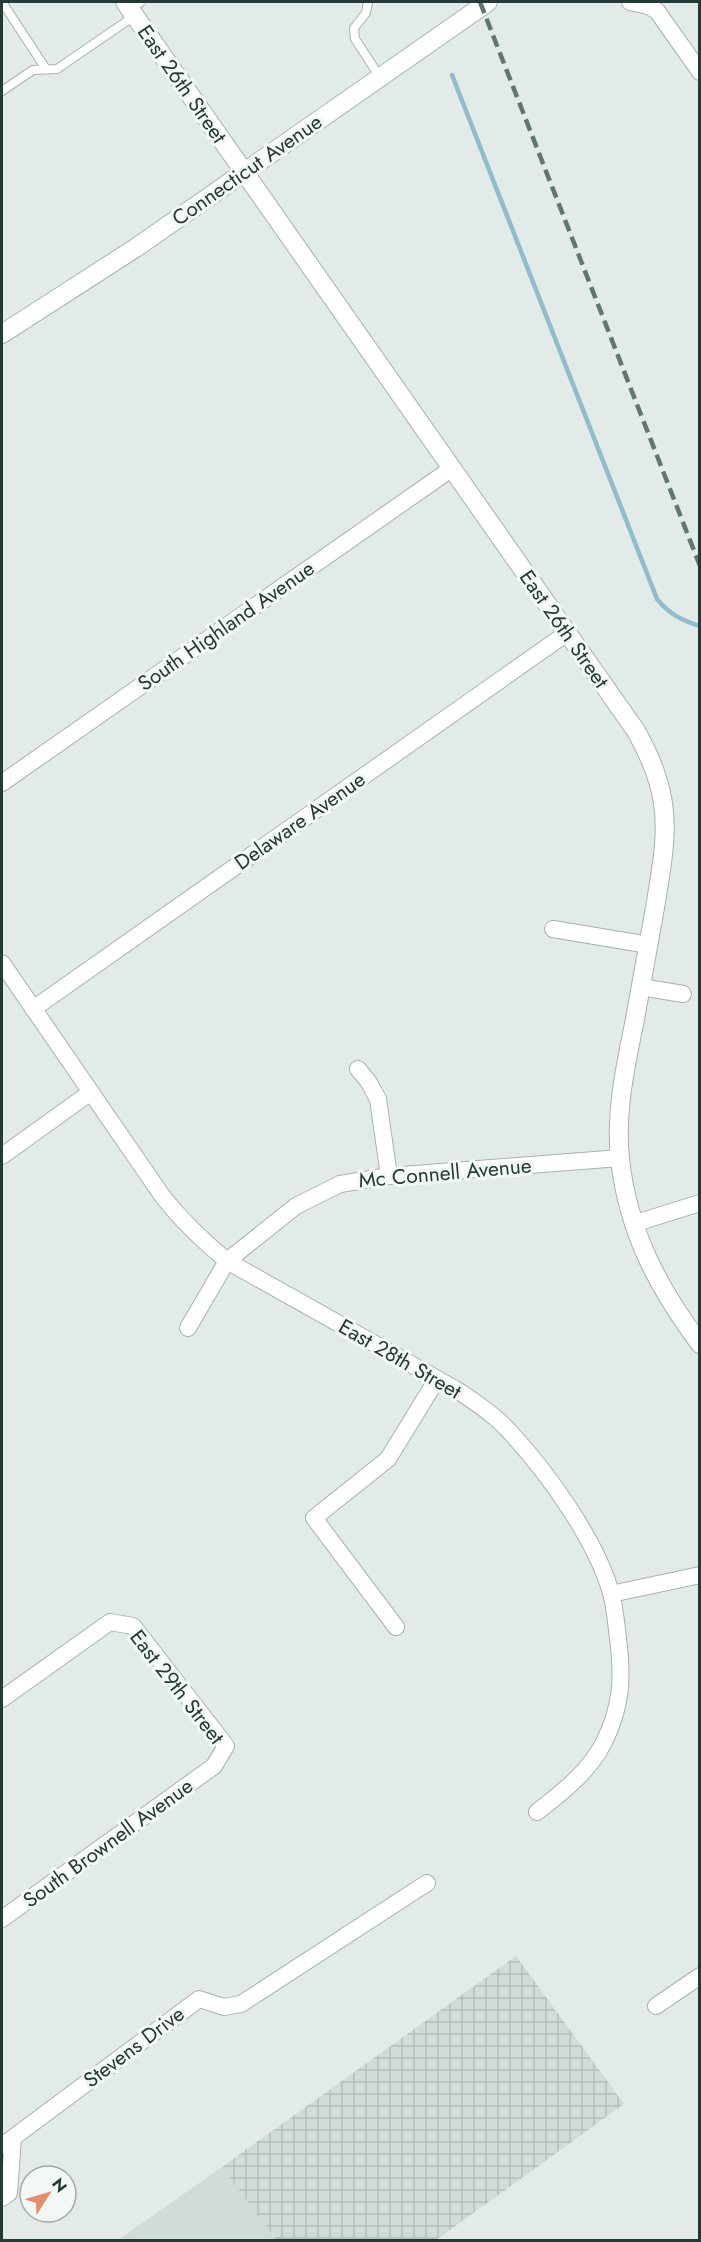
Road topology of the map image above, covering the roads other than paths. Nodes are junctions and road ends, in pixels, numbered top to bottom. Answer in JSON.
{"nodes":[{"id":1,"x":2,"y":2,"type":"edge"},
{"id":2,"x":368,"y":2,"type":"edge"},
{"id":3,"x":488,"y":2,"type":"edge"},
{"id":4,"x":630,"y":2,"type":"edge"},
{"id":5,"x":132,"y":4,"type":"edge"},
{"id":6,"x":46,"y":69,"type":"junction"},
{"id":7,"x":699,"y":72,"type":"edge"},
{"id":8,"x":380,"y":77,"type":"junction"},
{"id":9,"x":2,"y":91,"type":"edge"},
{"id":10,"x":243,"y":173,"type":"junction"},
{"id":11,"x":2,"y":334,"type":"edge"},
{"id":12,"x":451,"y":469,"type":"junction"},
{"id":13,"x":567,"y":633,"type":"junction"},
{"id":14,"x":2,"y":783,"type":"edge"},
{"id":15,"x":553,"y":930,"type":"dead end"},
{"id":16,"x":649,"y":945,"type":"junction"},
{"id":17,"x":2,"y":963,"type":"edge"},
{"id":18,"x":641,"y":987,"type":"junction"},
{"id":19,"x":683,"y":994,"type":"dead end"},
{"id":20,"x":33,"y":1009,"type":"junction"},
{"id":21,"x":358,"y":1069,"type":"dead end"},
{"id":22,"x":91,"y":1092,"type":"junction"},
{"id":23,"x":2,"y":1156,"type":"edge"},
{"id":24,"x":620,"y":1158,"type":"junction"},
{"id":25,"x":389,"y":1176,"type":"junction"},
{"id":26,"x":699,"y":1203,"type":"edge"},
{"id":27,"x":633,"y":1224,"type":"junction"},
{"id":28,"x":227,"y":1261,"type":"junction"},
{"id":29,"x":188,"y":1328,"type":"dead end"},
{"id":30,"x":699,"y":1344,"type":"edge"},
{"id":31,"x":437,"y":1379,"type":"junction"},
{"id":32,"x":699,"y":1575,"type":"edge"},
{"id":33,"x":611,"y":1594,"type":"junction"},
{"id":34,"x":396,"y":1627,"type":"dead end"},
{"id":35,"x":2,"y":1699,"type":"edge"},
{"id":36,"x":214,"y":1766,"type":"joint"},
{"id":37,"x":537,"y":1812,"type":"dead end"},
{"id":38,"x":427,"y":1883,"type":"dead end"},
{"id":39,"x":2,"y":1919,"type":"edge"},
{"id":40,"x":699,"y":1976,"type":"edge"},
{"id":41,"x":656,"y":2006,"type":"dead end"},
{"id":42,"x":7,"y":2142,"type":"edge"},
{"id":43,"x":2,"y":2198,"type":"edge"}],
"edges":[{"from":1,"to":6,"type":"lane"},
{"from":2,"to":8,"type":"lane"},
{"from":3,"to":8,"type":"street","name":"Connecticut Avenue"},
{"from":4,"to":7,"type":"street"},
{"from":5,"to":6,"type":"lane"},
{"from":5,"to":10,"type":"street","name":"East 26th Street"},
{"from":6,"to":9,"type":"lane"},
{"from":8,"to":10,"type":"street","name":"Connecticut Avenue"},
{"from":10,"to":11,"type":"street","name":"Connecticut Avenue"},
{"from":10,"to":12,"type":"street","name":"East 26th Street"},
{"from":12,"to":13,"type":"street","name":"East 26th Street"},
{"from":12,"to":14,"type":"street","name":"South Highland Avenue"},
{"from":13,"to":16,"type":"street","name":"East 26th Street"},
{"from":13,"to":20,"type":"street","name":"Delaware Avenue"},
{"from":15,"to":16,"type":"street"},
{"from":16,"to":18,"type":"street","name":"East 26th Street"},
{"from":17,"to":20,"type":"street","name":"East 28th Street"},
{"from":18,"to":19,"type":"street"},
{"from":18,"to":24,"type":"street","name":"East 26th Street"},
{"from":20,"to":22,"type":"street","name":"East 28th Street"},
{"from":21,"to":25,"type":"street"},
{"from":22,"to":23,"type":"street"},
{"from":22,"to":28,"type":"street","name":"East 28th Street"},
{"from":24,"to":25,"type":"street","name":"Mc Connell Avenue"},
{"from":24,"to":27,"type":"street","name":"East 26th Street"},
{"from":25,"to":28,"type":"street","name":"Mc Connell Avenue"},
{"from":26,"to":27,"type":"street"},
{"from":27,"to":30,"type":"street","name":"East 26th Street"},
{"from":28,"to":29,"type":"street","name":"Mc Connell Avenue"},
{"from":28,"to":31,"type":"street","name":"East 28th Street"},
{"from":31,"to":33,"type":"street","name":"East 28th Street"},
{"from":31,"to":34,"type":"street"},
{"from":32,"to":33,"type":"street"},
{"from":33,"to":37,"type":"street","name":"East 28th Street"},
{"from":35,"to":36,"type":"street","name":"East 29th Street"},
{"from":36,"to":39,"type":"street","name":"South Brownell Avenue"},
{"from":38,"to":42,"type":"street","name":"Stevens Drive"},
{"from":40,"to":41,"type":"street"},
{"from":42,"to":43,"type":"street"}]}
